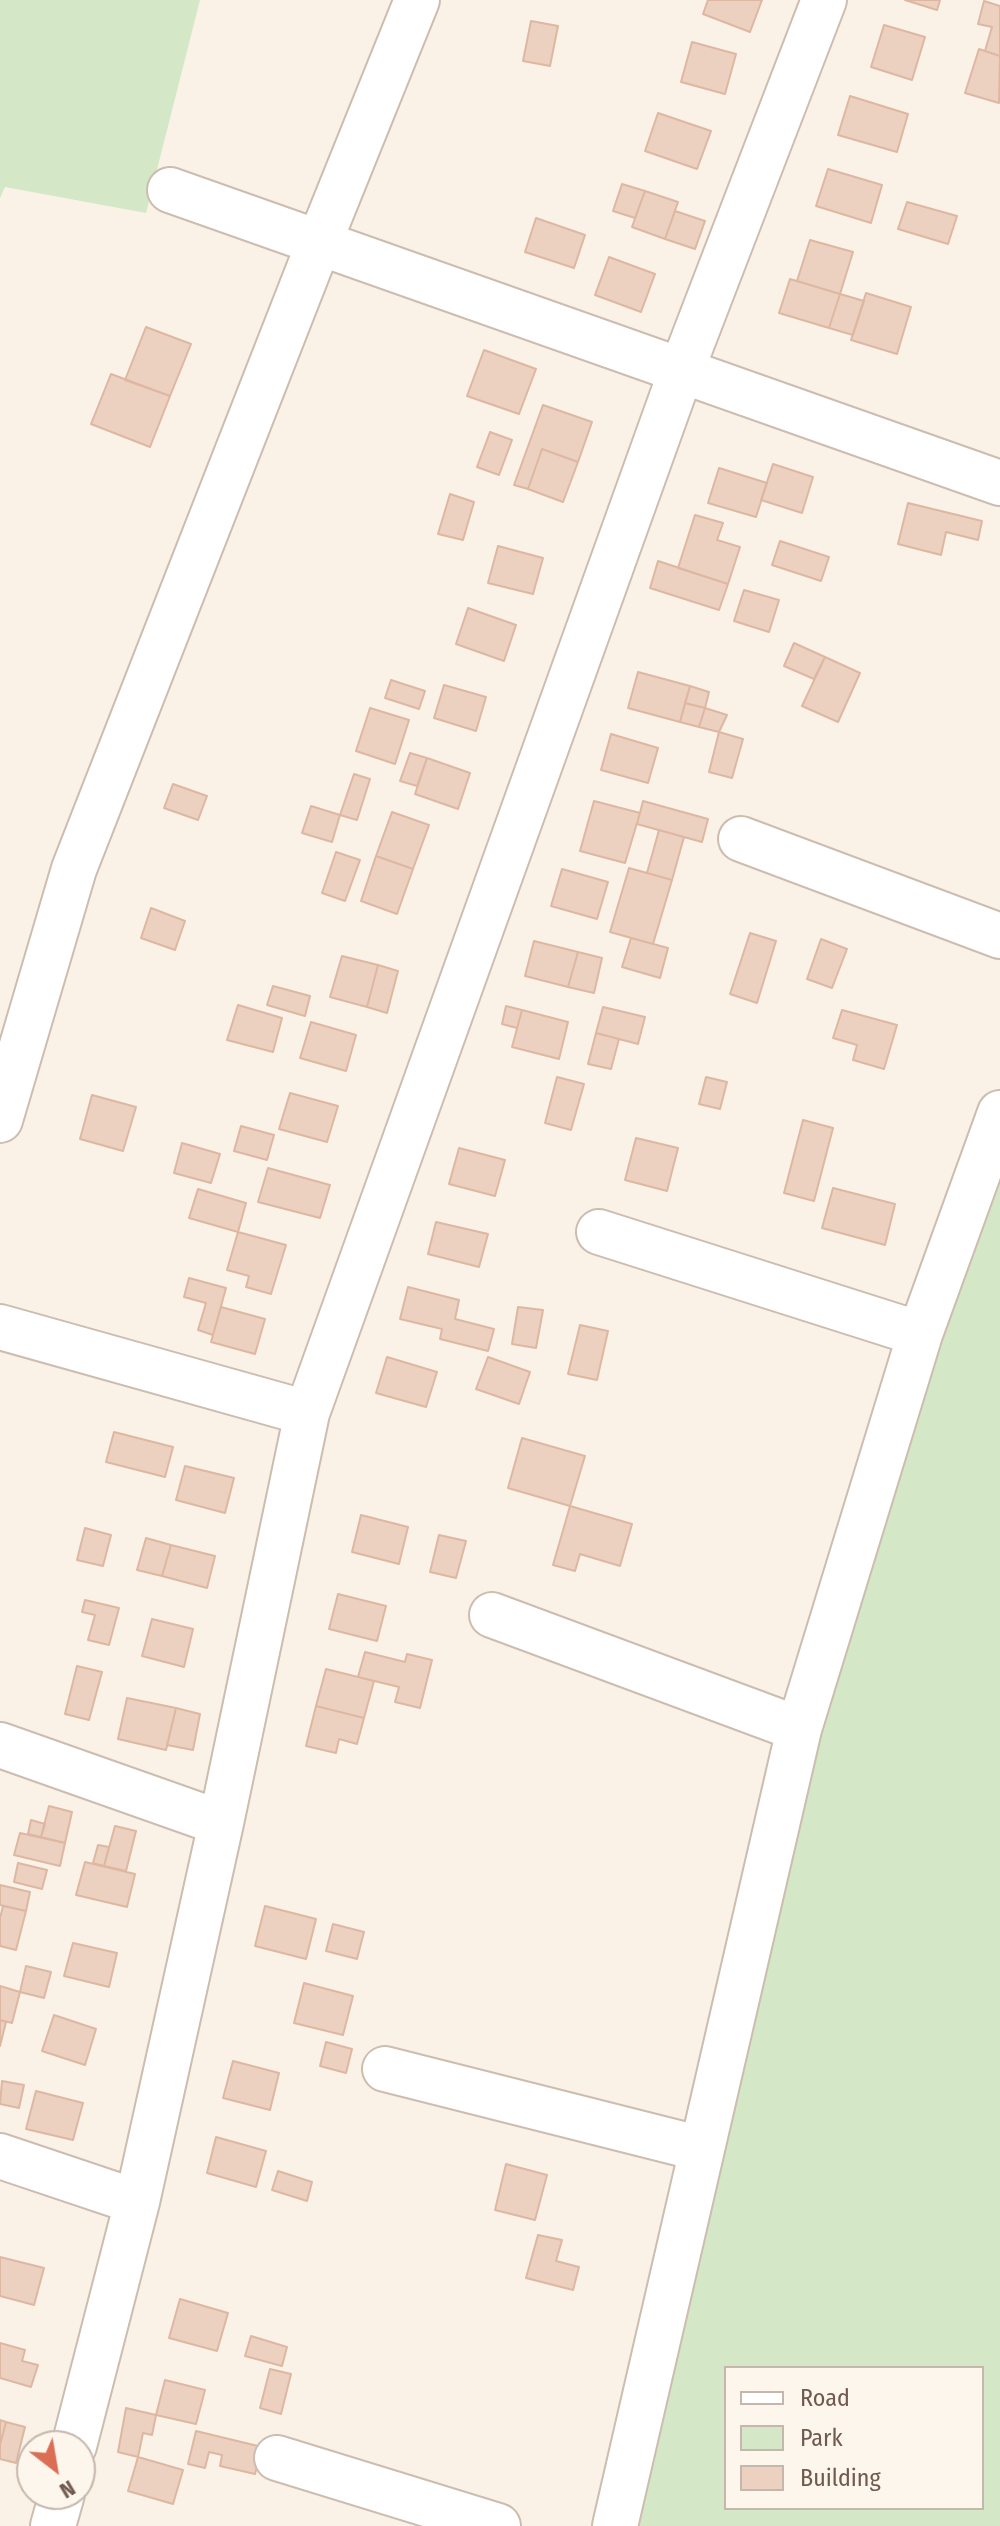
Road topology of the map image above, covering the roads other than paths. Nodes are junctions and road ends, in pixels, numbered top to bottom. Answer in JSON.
{"nodes":[{"id":1,"x":417,"y":0,"type":"edge"},
{"id":2,"x":824,"y":0,"type":"edge"},
{"id":3,"x":170,"y":190,"type":"dead end"},
{"id":4,"x":319,"y":243,"type":"junction"},
{"id":5,"x":682,"y":369,"type":"junction"},
{"id":6,"x":1000,"y":483,"type":"edge"},
{"id":7,"x":741,"y":839,"type":"dead end"},
{"id":8,"x":1000,"y":936,"type":"edge"},
{"id":9,"x":1000,"y":1113,"type":"edge"},
{"id":10,"x":0,"y":1120,"type":"edge"},
{"id":11,"x":599,"y":1232,"type":"dead end"},
{"id":12,"x":0,"y":1327,"type":"edge"},
{"id":13,"x":920,"y":1334,"type":"junction"},
{"id":14,"x":307,"y":1413,"type":"junction"},
{"id":15,"x":492,"y":1615,"type":"dead end"},
{"id":16,"x":799,"y":1729,"type":"junction"},
{"id":17,"x":0,"y":1745,"type":"edge"},
{"id":18,"x":221,"y":1823,"type":"junction"},
{"id":19,"x":385,"y":2069,"type":"dead end"},
{"id":20,"x":702,"y":2149,"type":"junction"},
{"id":21,"x":0,"y":2156,"type":"edge"},
{"id":22,"x":137,"y":2202,"type":"junction"},
{"id":23,"x":78,"y":2430,"type":"edge"},
{"id":24,"x":277,"y":2458,"type":"dead end"},
{"id":25,"x":498,"y":2526,"type":"edge"},
{"id":26,"x":615,"y":2526,"type":"edge"}],
"edges":[{"from":1,"to":4,"type":"street"},
{"from":2,"to":5,"type":"street"},
{"from":3,"to":4,"type":"street"},
{"from":4,"to":5,"type":"street"},
{"from":4,"to":10,"type":"street"},
{"from":5,"to":6,"type":"street"},
{"from":5,"to":14,"type":"street"},
{"from":7,"to":8,"type":"street"},
{"from":9,"to":13,"type":"street"},
{"from":11,"to":13,"type":"street"},
{"from":12,"to":14,"type":"street"},
{"from":13,"to":16,"type":"street"},
{"from":14,"to":18,"type":"street"},
{"from":15,"to":16,"type":"street"},
{"from":16,"to":20,"type":"street"},
{"from":17,"to":18,"type":"street"},
{"from":18,"to":22,"type":"street"},
{"from":19,"to":20,"type":"street"},
{"from":20,"to":26,"type":"street"},
{"from":21,"to":22,"type":"street"},
{"from":22,"to":23,"type":"street"},
{"from":24,"to":25,"type":"street"}]}
